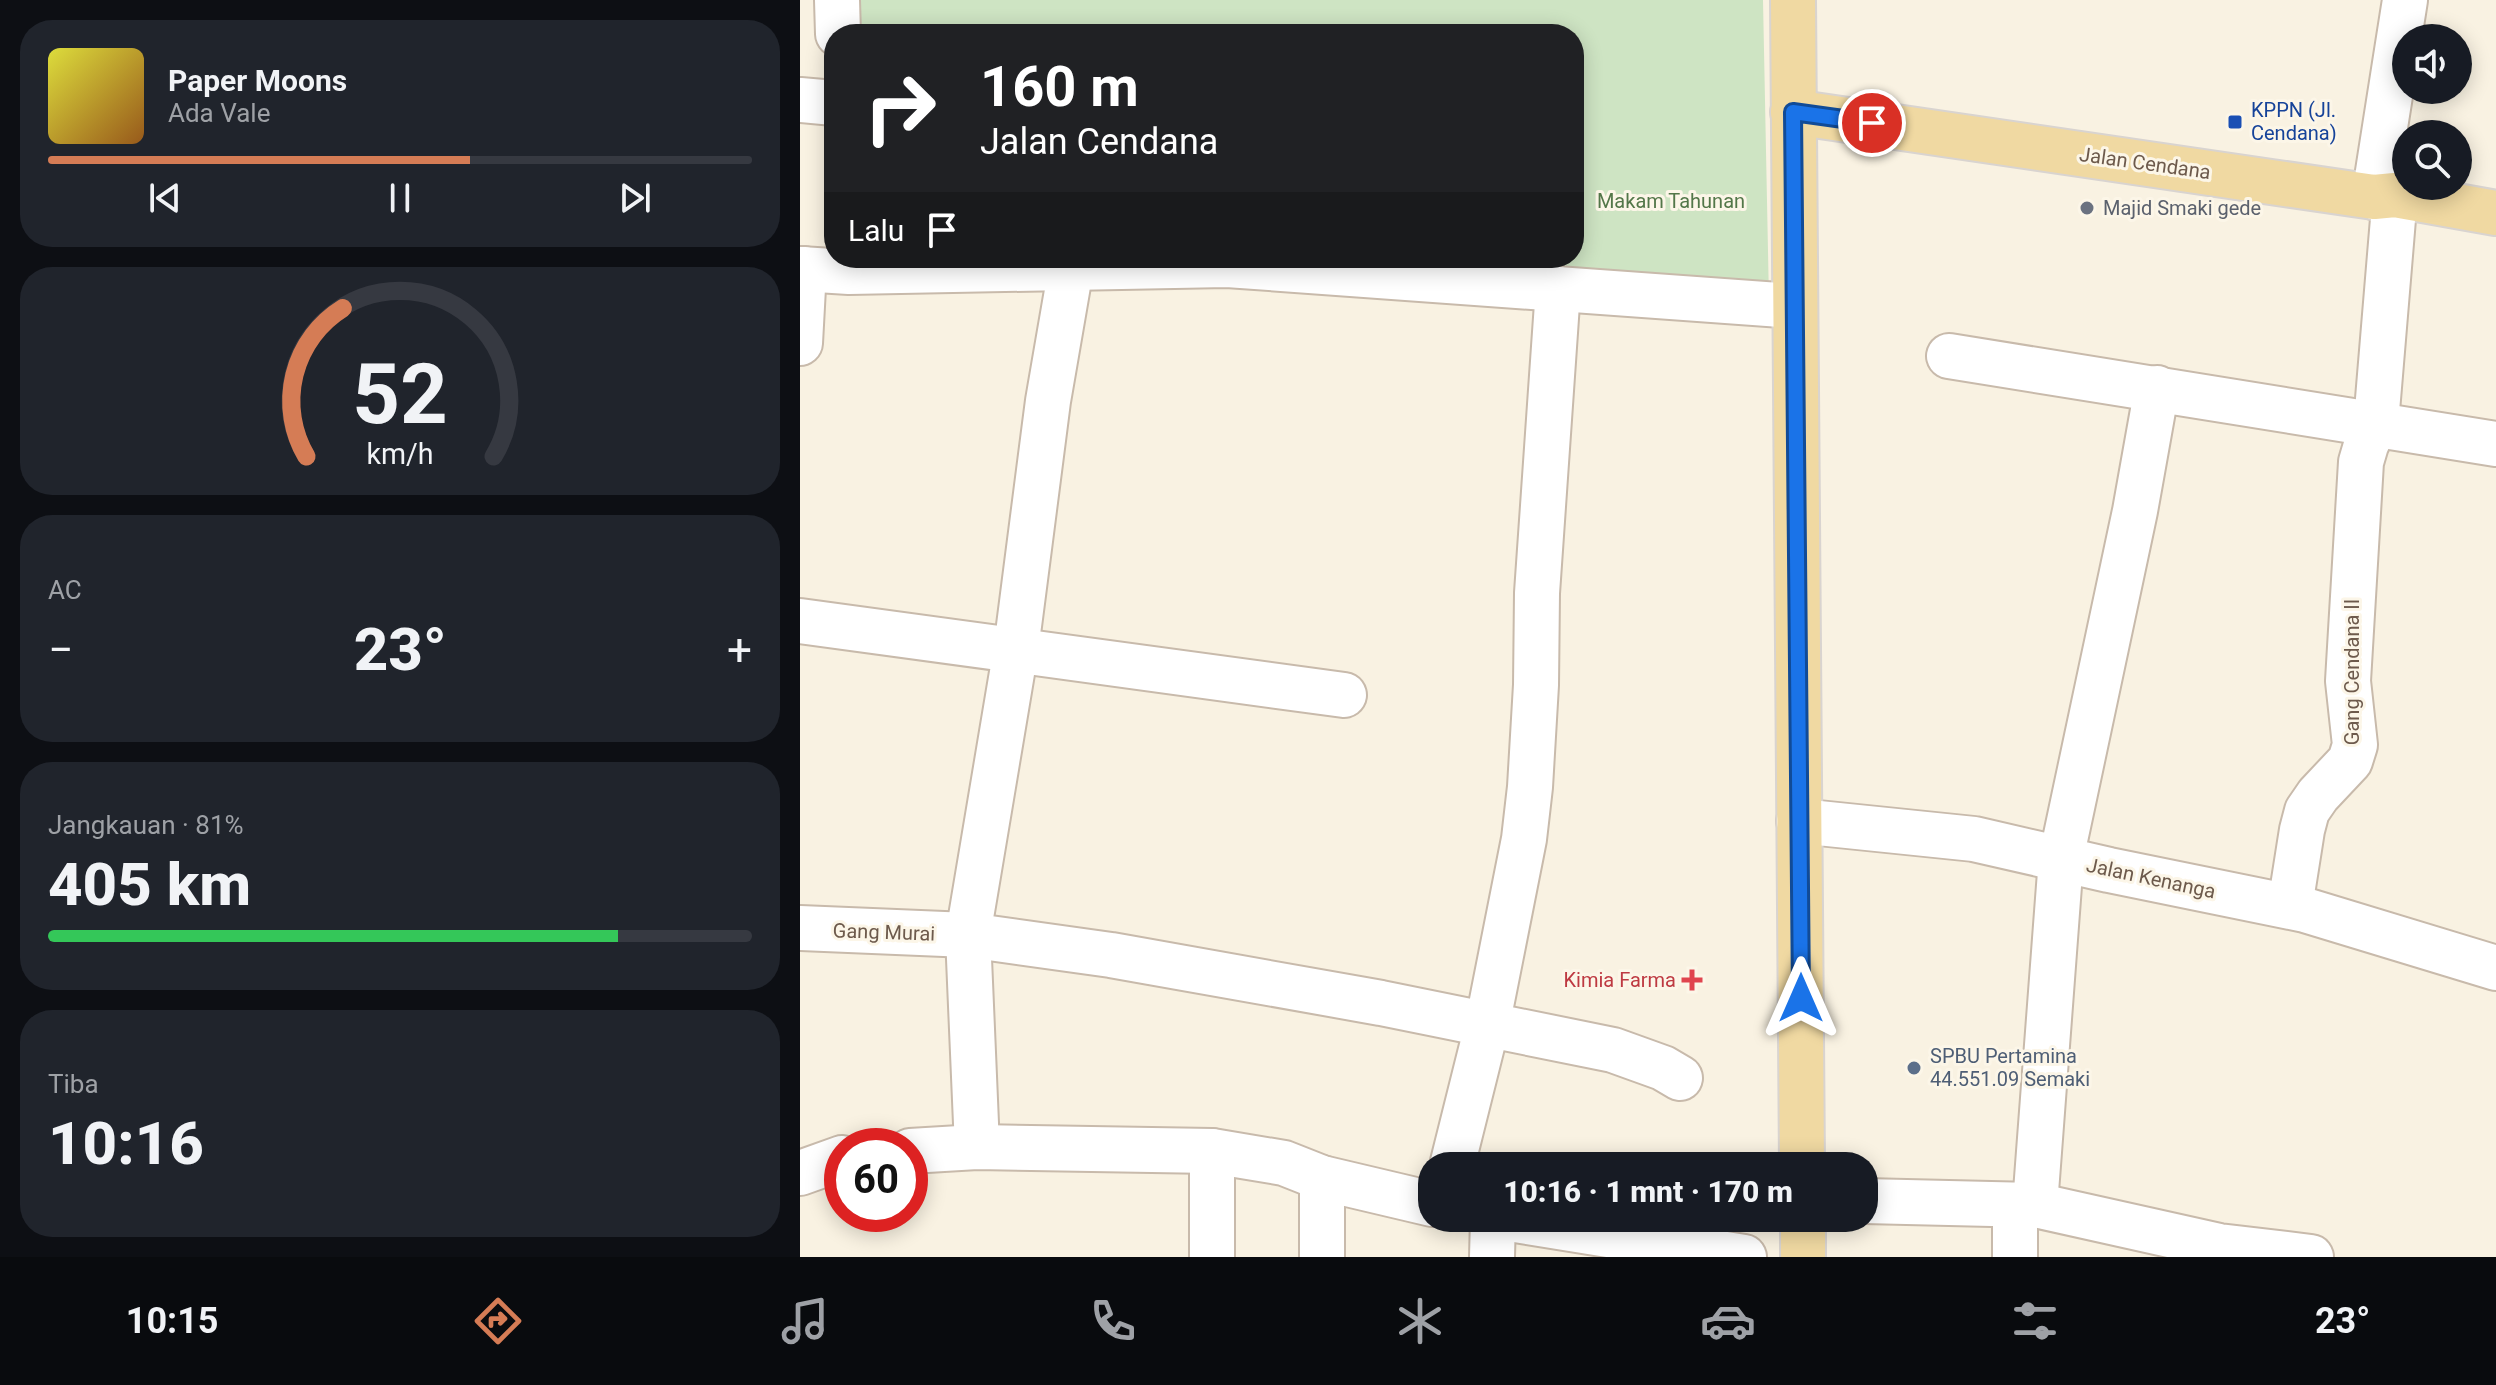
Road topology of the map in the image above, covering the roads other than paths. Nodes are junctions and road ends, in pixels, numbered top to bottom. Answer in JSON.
{"nodes":[{"id":1,"x":837,"y":0,"type":"edge"},
{"id":2,"x":1793,"y":0,"type":"edge"},
{"id":3,"x":2405,"y":0,"type":"edge"},
{"id":4,"x":838,"y":24,"type":"edge"},
{"id":5,"x":800,"y":100,"type":"edge"},
{"id":6,"x":824,"y":102,"type":"edge"},
{"id":7,"x":1793,"y":112,"type":"junction"},
{"id":8,"x":2384,"y":196,"type":"junction"},
{"id":9,"x":2496,"y":213,"type":"edge"},
{"id":10,"x":824,"y":267,"type":"edge"},
{"id":11,"x":1071,"y":268,"type":"edge"},
{"id":12,"x":1268,"y":268,"type":"edge"},
{"id":13,"x":802,"y":269,"type":"edge"},
{"id":14,"x":1558,"y":289,"type":"junction"},
{"id":15,"x":1794,"y":306,"type":"junction"},
{"id":16,"x":800,"y":343,"type":"edge"},
{"id":17,"x":1949,"y":356,"type":"dead end"},
{"id":18,"x":2157,"y":388,"type":"junction"},
{"id":19,"x":2376,"y":423,"type":"junction"},
{"id":20,"x":2496,"y":444,"type":"edge"},
{"id":21,"x":800,"y":621,"type":"edge"},
{"id":22,"x":1016,"y":649,"type":"junction"},
{"id":23,"x":1344,"y":695,"type":"dead end"},
{"id":24,"x":1799,"y":821,"type":"junction"},
{"id":25,"x":2061,"y":859,"type":"junction"},
{"id":26,"x":2290,"y":906,"type":"junction"},
{"id":27,"x":800,"y":928,"type":"edge"},
{"id":28,"x":968,"y":935,"type":"junction"},
{"id":29,"x":2496,"y":968,"type":"edge"},
{"id":30,"x":1487,"y":1026,"type":"junction"},
{"id":31,"x":1680,"y":1078,"type":"dead end"},
{"id":32,"x":977,"y":1147,"type":"junction"},
{"id":33,"x":928,"y":1150,"type":"edge"},
{"id":34,"x":1212,"y":1151,"type":"junction"},
{"id":35,"x":1456,"y":1152,"type":"edge"},
{"id":36,"x":1802,"y":1152,"type":"edge"},
{"id":37,"x":824,"y":1164,"type":"edge"},
{"id":38,"x":800,"y":1173,"type":"edge"},
{"id":39,"x":1322,"y":1178,"type":"junction"},
{"id":40,"x":1418,"y":1201,"type":"edge"},
{"id":41,"x":1878,"y":1201,"type":"edge"},
{"id":42,"x":2025,"y":1205,"type":"junction"},
{"id":43,"x":1493,"y":1232,"type":"edge"},
{"id":44,"x":1590,"y":1232,"type":"edge"},
{"id":45,"x":1803,"y":1232,"type":"edge"},
{"id":46,"x":1212,"y":1257,"type":"edge"},
{"id":47,"x":1322,"y":1257,"type":"edge"},
{"id":48,"x":1492,"y":1257,"type":"edge"},
{"id":49,"x":1744,"y":1257,"type":"edge"},
{"id":50,"x":1803,"y":1257,"type":"edge"},
{"id":51,"x":2015,"y":1257,"type":"edge"},
{"id":52,"x":2311,"y":1257,"type":"edge"}],
"edges":[{"from":1,"to":4,"type":"street"},
{"from":2,"to":7,"type":"main road"},
{"from":3,"to":8,"type":"street","name":"Gang Cendana II"},
{"from":5,"to":6,"type":"street"},
{"from":7,"to":8,"type":"main road","name":"Jalan Cendana"},
{"from":7,"to":15,"type":"main road"},
{"from":8,"to":9,"type":"main road","name":"Jalan Cendana"},
{"from":8,"to":19,"type":"street","name":"Gang Cendana II"},
{"from":10,"to":13,"type":"street"},
{"from":11,"to":22,"type":"street"},
{"from":12,"to":14,"type":"street"},
{"from":13,"to":16,"type":"street"},
{"from":14,"to":15,"type":"street"},
{"from":14,"to":30,"type":"street"},
{"from":15,"to":24,"type":"main road"},
{"from":17,"to":18,"type":"street"},
{"from":18,"to":19,"type":"street"},
{"from":18,"to":25,"type":"street"},
{"from":19,"to":20,"type":"street"},
{"from":19,"to":26,"type":"street","name":"Gang Cendana II"},
{"from":21,"to":22,"type":"street"},
{"from":22,"to":23,"type":"street"},
{"from":22,"to":28,"type":"street"},
{"from":24,"to":25,"type":"street","name":"Jalan Kenanga"},
{"from":24,"to":36,"type":"main road"},
{"from":25,"to":26,"type":"street","name":"Jalan Kenanga"},
{"from":25,"to":42,"type":"street"},
{"from":26,"to":29,"type":"street","name":"Jalan Kenanga"},
{"from":27,"to":28,"type":"street","name":"Gang Murai"},
{"from":28,"to":30,"type":"street","name":"Gang Murai"},
{"from":28,"to":32,"type":"street"},
{"from":30,"to":31,"type":"street","name":"Gang Murai"},
{"from":30,"to":35,"type":"street"},
{"from":32,"to":33,"type":"street"},
{"from":32,"to":34,"type":"street"},
{"from":34,"to":39,"type":"street"},
{"from":34,"to":46,"type":"street"},
{"from":37,"to":38,"type":"street"},
{"from":39,"to":40,"type":"street"},
{"from":39,"to":47,"type":"street"},
{"from":41,"to":42,"type":"street"},
{"from":42,"to":51,"type":"street"},
{"from":42,"to":52,"type":"street"},
{"from":43,"to":48,"type":"street"},
{"from":44,"to":49,"type":"street"},
{"from":45,"to":50,"type":"main road"}]}
